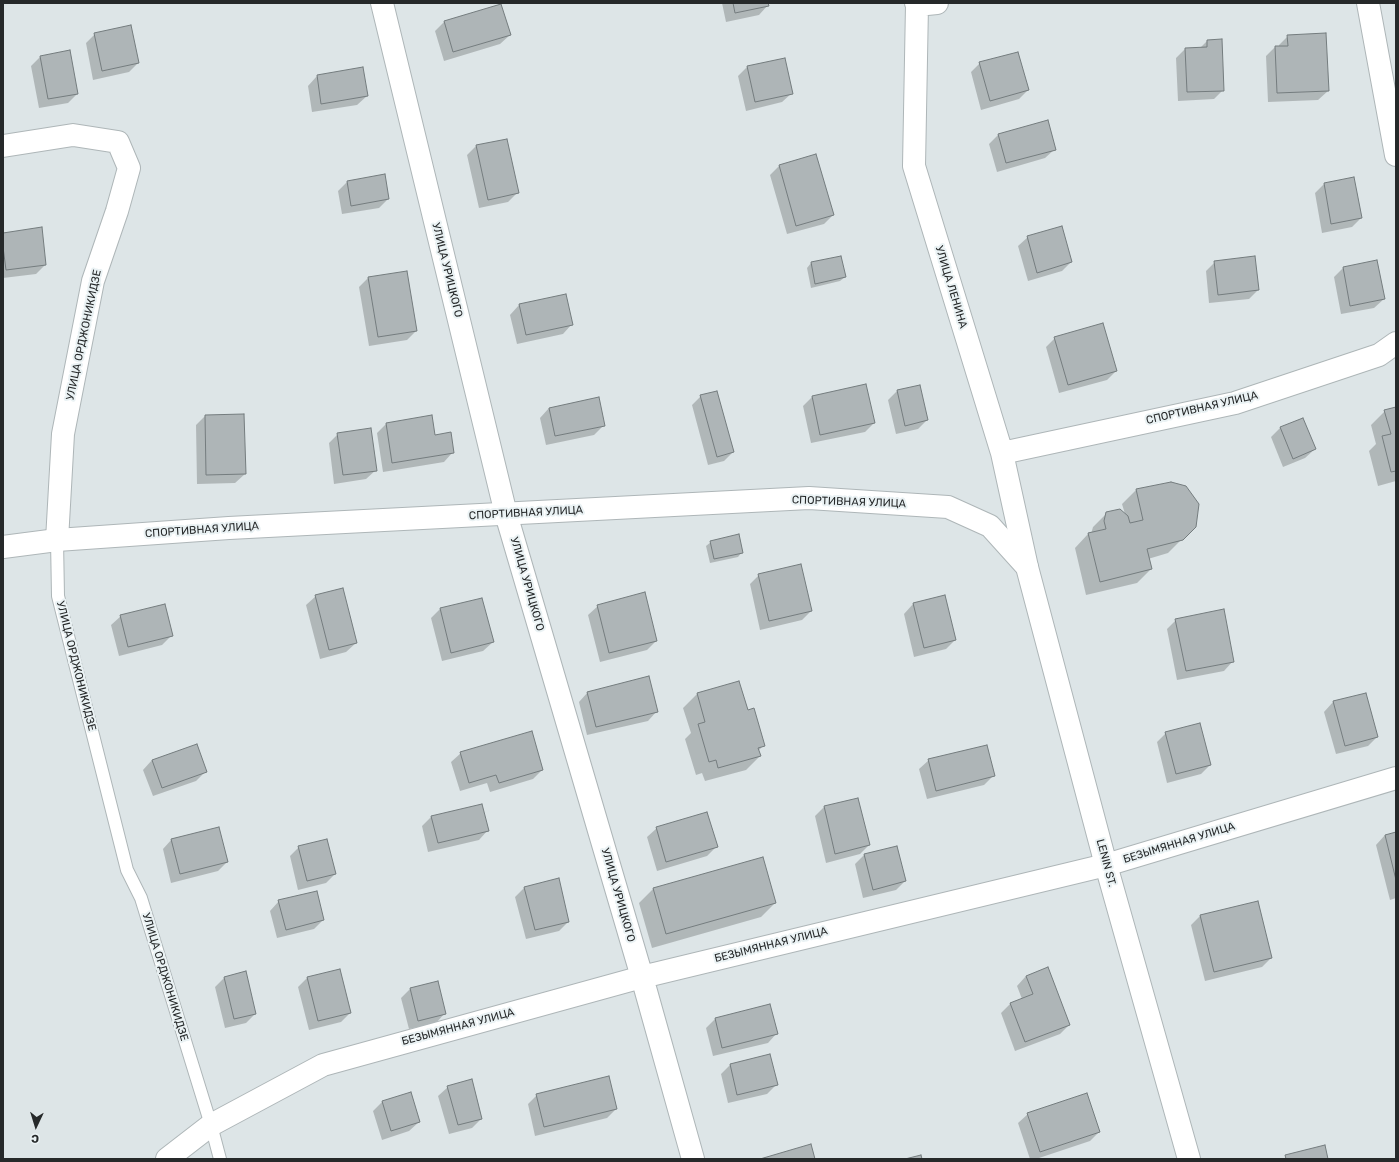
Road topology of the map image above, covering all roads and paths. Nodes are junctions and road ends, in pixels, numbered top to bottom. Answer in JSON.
{"nodes":[{"id":1,"x":382,"y":3,"type":"edge"},
{"id":2,"x":1368,"y":3,"type":"edge"},
{"id":3,"x":923,"y":4,"type":"edge"},
{"id":4,"x":3,"y":146,"type":"edge"},
{"id":5,"x":1396,"y":155,"type":"edge"},
{"id":6,"x":1396,"y":343,"type":"edge"},
{"id":7,"x":1002,"y":453,"type":"junction"},
{"id":8,"x":506,"y":514,"type":"junction"},
{"id":9,"x":57,"y":540,"type":"junction"},
{"id":10,"x":3,"y":547,"type":"edge"},
{"id":11,"x":1028,"y":567,"type":"junction"},
{"id":12,"x":1396,"y":778,"type":"edge"},
{"id":13,"x":1106,"y":865,"type":"junction"},
{"id":14,"x":642,"y":977,"type":"junction"},
{"id":15,"x":211,"y":1125,"type":"junction"},
{"id":16,"x":167,"y":1159,"type":"edge"},
{"id":17,"x":220,"y":1159,"type":"edge"},
{"id":18,"x":693,"y":1159,"type":"edge"},
{"id":19,"x":1188,"y":1159,"type":"edge"}],
"edges":[{"from":1,"to":8,"type":"street","name":"УЛИЦА УРИЦКОГО"},
{"from":2,"to":5,"type":"street"},
{"from":3,"to":7,"type":"street","name":"УЛИЦА ЛЕНИНА"},
{"from":4,"to":9,"type":"street","name":"УЛИЦА ОРДЖОНИКИДЗЕ"},
{"from":6,"to":7,"type":"street","name":"СПОРТИВНАЯ УЛИЦА"},
{"from":7,"to":11,"type":"street","name":"УЛИЦА ЛЕНИНА"},
{"from":8,"to":9,"type":"street","name":"СПОРТИВНАЯ УЛИЦА"},
{"from":8,"to":11,"type":"street","name":"СПОРТИВНАЯ УЛИЦА"},
{"from":8,"to":14,"type":"street","name":"УЛИЦА УРИЦКОГО"},
{"from":9,"to":10,"type":"street","name":"СПОРТИВНАЯ УЛИЦА"},
{"from":9,"to":15,"type":"lane","name":"УЛИЦА ОРДЖОНИКИДЗЕ"},
{"from":11,"to":13,"type":"street","name":"LENIN ST."},
{"from":12,"to":13,"type":"street","name":"БЕЗЫМЯННАЯ УЛИЦА"},
{"from":13,"to":14,"type":"street","name":"БЕЗЫМЯННАЯ УЛИЦА"},
{"from":13,"to":19,"type":"street","name":"LENIN ST."},
{"from":14,"to":15,"type":"street","name":"БЕЗЫМЯННАЯ УЛИЦА"},
{"from":14,"to":18,"type":"street","name":"УЛИЦА УРИЦКОГО"},
{"from":15,"to":16,"type":"street","name":"БЕЗЫМЯННАЯ УЛИЦА"},
{"from":15,"to":17,"type":"lane","name":"УЛИЦА ОРДЖОНИКИДЗЕ"}]}
